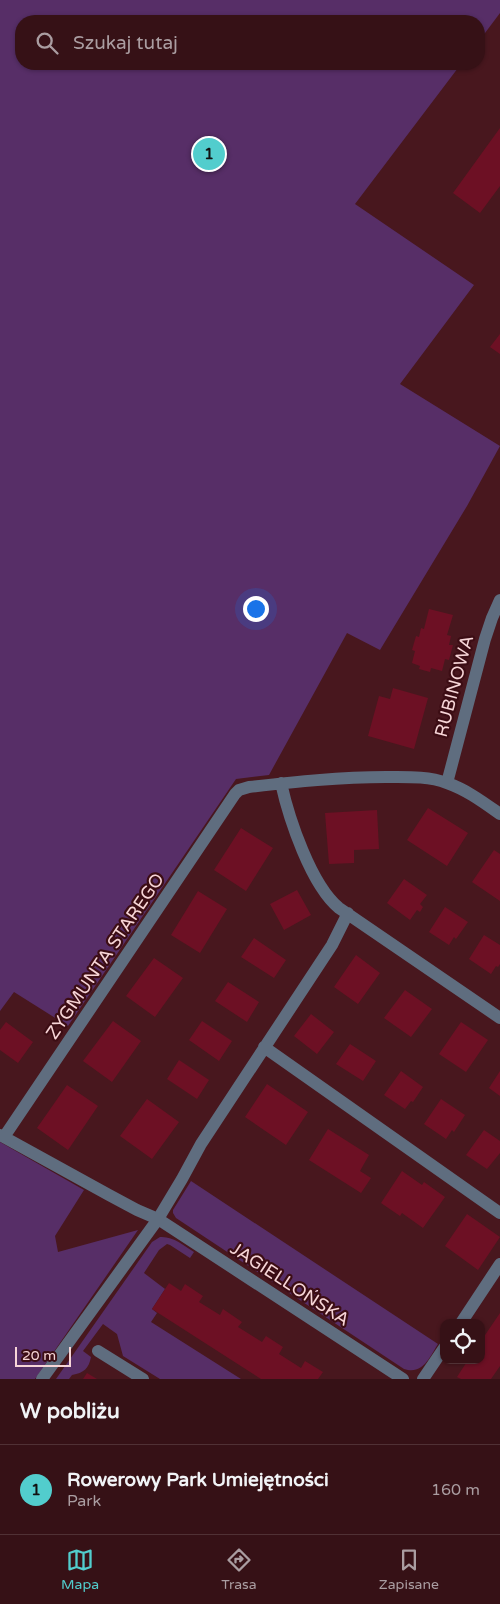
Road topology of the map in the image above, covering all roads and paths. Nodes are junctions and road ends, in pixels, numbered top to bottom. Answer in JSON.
{"nodes":[{"id":1,"x":500,"y":600,"type":"edge"},
{"id":2,"x":281,"y":783,"type":"junction"},
{"id":3,"x":447,"y":783,"type":"junction"},
{"id":4,"x":500,"y":814,"type":"edge"},
{"id":5,"x":348,"y":914,"type":"junction"},
{"id":6,"x":500,"y":1018,"type":"edge"},
{"id":7,"x":264,"y":1047,"type":"junction"},
{"id":8,"x":2,"y":1136,"type":"edge"},
{"id":9,"x":500,"y":1213,"type":"edge"},
{"id":10,"x":158,"y":1219,"type":"junction"},
{"id":11,"x":500,"y":1264,"type":"edge"},
{"id":12,"x":464,"y":1319,"type":"edge"},
{"id":13,"x":98,"y":1351,"type":"dead end"},
{"id":14,"x":440,"y":1354,"type":"edge"},
{"id":15,"x":42,"y":1379,"type":"edge"},
{"id":16,"x":143,"y":1379,"type":"edge"},
{"id":17,"x":403,"y":1379,"type":"edge"},
{"id":18,"x":423,"y":1379,"type":"edge"}],
"edges":[{"from":1,"to":3,"type":"street","name":"RUBINOWA"},
{"from":2,"to":3,"type":"street"},
{"from":2,"to":5,"type":"street"},
{"from":2,"to":8,"type":"street","name":"ZYGMUNTA STAREGO"},
{"from":3,"to":4,"type":"street"},
{"from":5,"to":6,"type":"street"},
{"from":5,"to":7,"type":"street"},
{"from":7,"to":9,"type":"street"},
{"from":7,"to":10,"type":"street"},
{"from":8,"to":10,"type":"street","name":"JAGIELLOŃSKA"},
{"from":10,"to":15,"type":"street"},
{"from":10,"to":17,"type":"street","name":"JAGIELLOŃSKA"},
{"from":11,"to":12,"type":"street"},
{"from":13,"to":16,"type":"street"},
{"from":14,"to":18,"type":"street"}]}
